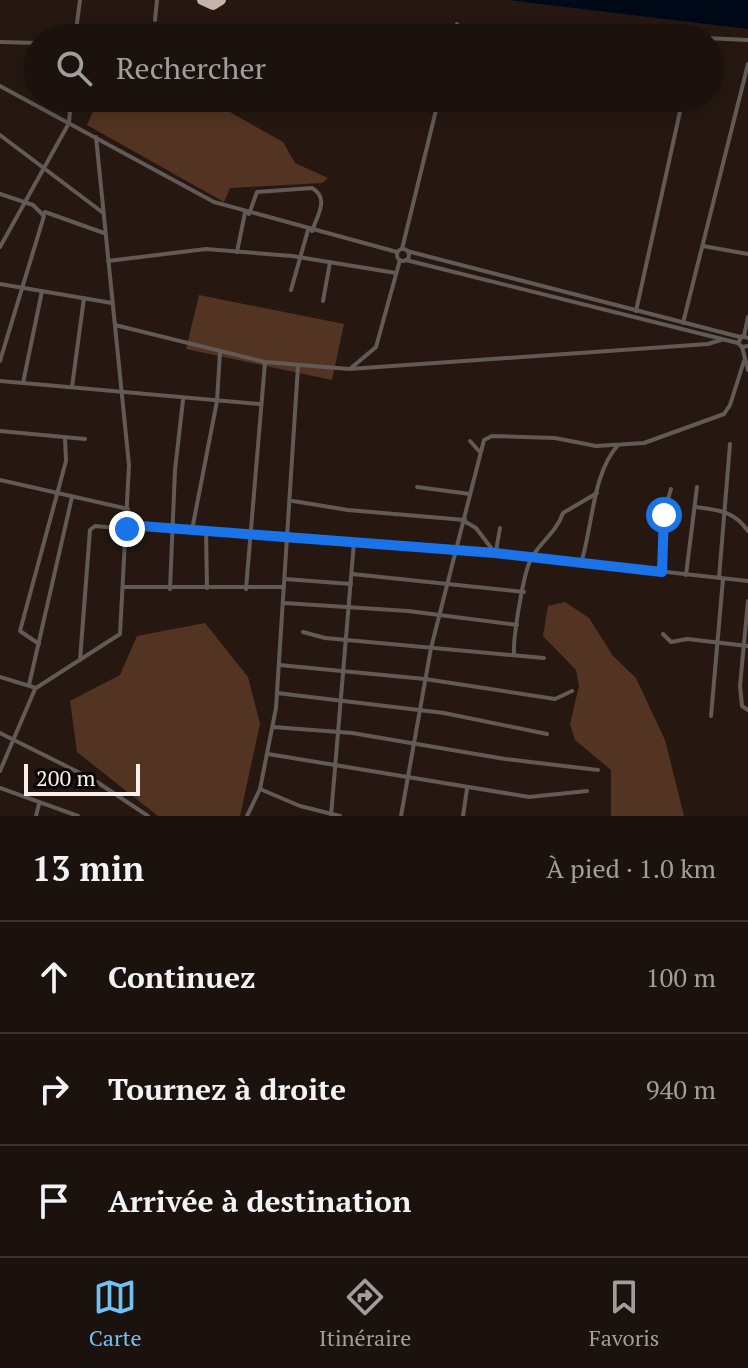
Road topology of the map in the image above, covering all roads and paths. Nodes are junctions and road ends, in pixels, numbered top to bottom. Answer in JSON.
{"nodes":[{"id":1,"x":80,"y":0,"type":"edge"},
{"id":2,"x":157,"y":0,"type":"edge"},
{"id":3,"x":202,"y":0,"type":"edge"},
{"id":4,"x":221,"y":0,"type":"edge"},
{"id":5,"x":155,"y":20,"type":"dead end"},
{"id":6,"x":77,"y":24,"type":"edge"},
{"id":7,"x":724,"y":39,"type":"edge"},
{"id":8,"x":748,"y":40,"type":"edge"},
{"id":9,"x":0,"y":42,"type":"edge"},
{"id":10,"x":24,"y":43,"type":"edge"},
{"id":11,"x":748,"y":64,"type":"edge"},
{"id":12,"x":0,"y":86,"type":"edge"},
{"id":13,"x":24,"y":99,"type":"edge"},
{"id":14,"x":48,"y":112,"type":"edge"},
{"id":15,"x":70,"y":112,"type":"edge"},
{"id":16,"x":436,"y":112,"type":"edge"},
{"id":17,"x":680,"y":112,"type":"edge"},
{"id":18,"x":69,"y":123,"type":"junction"},
{"id":19,"x":0,"y":135,"type":"edge"},
{"id":20,"x":96,"y":137,"type":"junction"},
{"id":21,"x":45,"y":167,"type":"junction"},
{"id":22,"x":0,"y":194,"type":"edge"},
{"id":23,"x":25,"y":203,"type":"junction"},
{"id":24,"x":43,"y":211,"type":"junction"},
{"id":25,"x":102,"y":212,"type":"junction"},
{"id":26,"x":247,"y":214,"type":"junction"},
{"id":27,"x":310,"y":230,"type":"junction"},
{"id":28,"x":105,"y":233,"type":"junction"},
{"id":29,"x":703,"y":246,"type":"junction"},
{"id":30,"x":0,"y":247,"type":"edge"},
{"id":31,"x":402,"y":251,"type":"junction"},
{"id":32,"x":237,"y":252,"type":"junction"},
{"id":33,"x":748,"y":254,"type":"edge"},
{"id":34,"x":301,"y":257,"type":"junction"},
{"id":35,"x":403,"y":260,"type":"junction"},
{"id":36,"x":108,"y":261,"type":"junction"},
{"id":37,"x":330,"y":262,"type":"junction"},
{"id":38,"x":396,"y":273,"type":"junction"},
{"id":39,"x":0,"y":284,"type":"edge"},
{"id":40,"x":21,"y":287,"type":"junction"},
{"id":41,"x":291,"y":290,"type":"dead end"},
{"id":42,"x":42,"y":291,"type":"junction"},
{"id":43,"x":84,"y":298,"type":"junction"},
{"id":44,"x":323,"y":301,"type":"dead end"},
{"id":45,"x":113,"y":303,"type":"junction"},
{"id":46,"x":636,"y":311,"type":"junction"},
{"id":47,"x":748,"y":317,"type":"edge"},
{"id":48,"x":683,"y":323,"type":"junction"},
{"id":49,"x":115,"y":325,"type":"junction"},
{"id":50,"x":721,"y":340,"type":"junction"},
{"id":51,"x":742,"y":340,"type":"edge"},
{"id":52,"x":748,"y":346,"type":"edge"},
{"id":53,"x":220,"y":352,"type":"junction"},
{"id":54,"x":0,"y":361,"type":"edge"},
{"id":55,"x":744,"y":361,"type":"junction"},
{"id":56,"x":265,"y":362,"type":"junction"},
{"id":57,"x":298,"y":366,"type":"junction"},
{"id":58,"x":349,"y":369,"type":"junction"},
{"id":59,"x":748,"y":370,"type":"edge"},
{"id":60,"x":0,"y":381,"type":"edge"},
{"id":61,"x":23,"y":383,"type":"junction"},
{"id":62,"x":72,"y":387,"type":"junction"},
{"id":63,"x":124,"y":391,"type":"junction"},
{"id":64,"x":183,"y":399,"type":"junction"},
{"id":65,"x":217,"y":401,"type":"junction"},
{"id":66,"x":260,"y":404,"type":"junction"},
{"id":67,"x":0,"y":431,"type":"edge"},
{"id":68,"x":65,"y":437,"type":"junction"},
{"id":69,"x":85,"y":439,"type":"dead end"},
{"id":70,"x":470,"y":441,"type":"dead end"},
{"id":71,"x":730,"y":444,"type":"dead end"},
{"id":72,"x":618,"y":445,"type":"junction"},
{"id":73,"x":480,"y":453,"type":"junction"},
{"id":74,"x":0,"y":480,"type":"edge"},
{"id":75,"x":417,"y":487,"type":"dead end"},
{"id":76,"x":697,"y":487,"type":"dead end"},
{"id":77,"x":669,"y":489,"type":"dead end"},
{"id":78,"x":59,"y":492,"type":"junction"},
{"id":79,"x":597,"y":493,"type":"junction"},
{"id":80,"x":470,"y":494,"type":"junction"},
{"id":81,"x":72,"y":497,"type":"junction"},
{"id":82,"x":291,"y":500,"type":"junction"},
{"id":83,"x":695,"y":507,"type":"junction"},
{"id":84,"x":128,"y":509,"type":"junction"},
{"id":85,"x":727,"y":511,"type":"junction"},
{"id":86,"x":465,"y":520,"type":"junction"},
{"id":87,"x":127,"y":527,"type":"junction"},
{"id":88,"x":172,"y":528,"type":"junction"},
{"id":89,"x":500,"y":528,"type":"dead end"},
{"id":90,"x":192,"y":530,"type":"junction"},
{"id":91,"x":206,"y":530,"type":"junction"},
{"id":92,"x":748,"y":531,"type":"edge"},
{"id":93,"x":249,"y":534,"type":"junction"},
{"id":94,"x":288,"y":537,"type":"junction"},
{"id":95,"x":354,"y":542,"type":"junction"},
{"id":96,"x":458,"y":550,"type":"junction"},
{"id":97,"x":495,"y":553,"type":"junction"},
{"id":98,"x":531,"y":558,"type":"junction"},
{"id":99,"x":581,"y":563,"type":"junction"},
{"id":100,"x":662,"y":572,"type":"junction"},
{"id":101,"x":352,"y":574,"type":"junction"},
{"id":102,"x":686,"y":575,"type":"junction"},
{"id":103,"x":721,"y":578,"type":"junction"},
{"id":104,"x":285,"y":579,"type":"junction"},
{"id":105,"x":748,"y":581,"type":"edge"},
{"id":106,"x":448,"y":583,"type":"junction"},
{"id":107,"x":351,"y":584,"type":"junction"},
{"id":108,"x":123,"y":587,"type":"junction"},
{"id":109,"x":284,"y":587,"type":"junction"},
{"id":110,"x":207,"y":588,"type":"junction"},
{"id":111,"x":170,"y":589,"type":"junction"},
{"id":112,"x":246,"y":589,"type":"junction"},
{"id":113,"x":524,"y":592,"type":"junction"},
{"id":114,"x":748,"y":601,"type":"edge"},
{"id":115,"x":284,"y":602,"type":"junction"},
{"id":116,"x":348,"y":607,"type":"junction"},
{"id":117,"x":439,"y":616,"type":"junction"},
{"id":118,"x":517,"y":625,"type":"junction"},
{"id":119,"x":303,"y":632,"type":"dead end"},
{"id":120,"x":663,"y":634,"type":"dead end"},
{"id":121,"x":346,"y":638,"type":"junction"},
{"id":122,"x":39,"y":644,"type":"junction"},
{"id":123,"x":717,"y":644,"type":"junction"},
{"id":124,"x":745,"y":646,"type":"edge"},
{"id":125,"x":431,"y":648,"type":"junction"},
{"id":126,"x":515,"y":654,"type":"junction"},
{"id":127,"x":544,"y":658,"type":"dead end"},
{"id":128,"x":80,"y":662,"type":"junction"},
{"id":129,"x":279,"y":665,"type":"junction"},
{"id":130,"x":345,"y":671,"type":"junction"},
{"id":131,"x":0,"y":677,"type":"edge"},
{"id":132,"x":425,"y":679,"type":"junction"},
{"id":133,"x":29,"y":685,"type":"junction"},
{"id":134,"x":36,"y":688,"type":"junction"},
{"id":135,"x":572,"y":691,"type":"dead end"},
{"id":136,"x":277,"y":693,"type":"junction"},
{"id":137,"x":342,"y":701,"type":"junction"},
{"id":138,"x":422,"y":710,"type":"junction"},
{"id":139,"x":748,"y":710,"type":"edge"},
{"id":140,"x":711,"y":716,"type":"dead end"},
{"id":141,"x":273,"y":727,"type":"junction"},
{"id":142,"x":0,"y":733,"type":"edge"},
{"id":143,"x":340,"y":733,"type":"junction"},
{"id":144,"x":547,"y":734,"type":"dead end"},
{"id":145,"x":14,"y":739,"type":"junction"},
{"id":146,"x":415,"y":743,"type":"junction"},
{"id":147,"x":268,"y":754,"type":"junction"},
{"id":148,"x":337,"y":763,"type":"junction"},
{"id":149,"x":598,"y":770,"type":"dead end"},
{"id":150,"x":0,"y":771,"type":"edge"},
{"id":151,"x":408,"y":776,"type":"junction"},
{"id":152,"x":0,"y":788,"type":"edge"},
{"id":153,"x":260,"y":789,"type":"junction"},
{"id":154,"x":467,"y":789,"type":"junction"},
{"id":155,"x":587,"y":791,"type":"dead end"},
{"id":156,"x":39,"y":804,"type":"junction"},
{"id":157,"x":331,"y":815,"type":"edge"},
{"id":158,"x":36,"y":816,"type":"edge"},
{"id":159,"x":78,"y":816,"type":"edge"},
{"id":160,"x":148,"y":816,"type":"edge"},
{"id":161,"x":247,"y":816,"type":"edge"},
{"id":162,"x":340,"y":816,"type":"edge"},
{"id":163,"x":401,"y":816,"type":"edge"},
{"id":164,"x":463,"y":816,"type":"edge"}],
"edges":[{"from":1,"to":6,"type":"street"},
{"from":2,"to":5,"type":"street"},
{"from":3,"to":4,"type":"highway"},
{"from":7,"to":8,"type":"street"},
{"from":9,"to":10,"type":"street"},
{"from":11,"to":29,"type":"street"},
{"from":12,"to":13,"type":"street"},
{"from":14,"to":18,"type":"street"},
{"from":15,"to":18,"type":"street"},
{"from":16,"to":31,"type":"street"},
{"from":17,"to":46,"type":"street"},
{"from":18,"to":20,"type":"street"},
{"from":18,"to":21,"type":"street"},
{"from":19,"to":21,"type":"street"},
{"from":20,"to":25,"type":"street"},
{"from":20,"to":26,"type":"street"},
{"from":21,"to":23,"type":"street"},
{"from":21,"to":25,"type":"street"},
{"from":22,"to":23,"type":"street"},
{"from":23,"to":24,"type":"street"},
{"from":23,"to":30,"type":"street"},
{"from":24,"to":28,"type":"street"},
{"from":24,"to":40,"type":"street"},
{"from":25,"to":28,"type":"street"},
{"from":26,"to":27,"type":"street"},
{"from":26,"to":27,"type":"street"},
{"from":26,"to":32,"type":"street"},
{"from":27,"to":31,"type":"street"},
{"from":27,"to":34,"type":"street"},
{"from":28,"to":36,"type":"street"},
{"from":29,"to":33,"type":"street"},
{"from":29,"to":48,"type":"street"},
{"from":31,"to":35,"type":"street"},
{"from":31,"to":35,"type":"street"},
{"from":31,"to":46,"type":"street"},
{"from":32,"to":34,"type":"street"},
{"from":32,"to":36,"type":"street"},
{"from":34,"to":37,"type":"street"},
{"from":34,"to":41,"type":"street"},
{"from":35,"to":38,"type":"street"},
{"from":35,"to":50,"type":"street"},
{"from":36,"to":45,"type":"street"},
{"from":37,"to":38,"type":"street"},
{"from":37,"to":44,"type":"street"},
{"from":38,"to":58,"type":"street"},
{"from":39,"to":40,"type":"street"},
{"from":40,"to":42,"type":"street"},
{"from":40,"to":54,"type":"street"},
{"from":42,"to":43,"type":"street"},
{"from":42,"to":61,"type":"street"},
{"from":43,"to":45,"type":"street"},
{"from":43,"to":62,"type":"street"},
{"from":45,"to":49,"type":"street"},
{"from":46,"to":48,"type":"street"},
{"from":47,"to":51,"type":"street"},
{"from":48,"to":51,"type":"street"},
{"from":49,"to":53,"type":"street"},
{"from":49,"to":63,"type":"street"},
{"from":50,"to":51,"type":"street"},
{"from":50,"to":58,"type":"street"},
{"from":51,"to":52,"type":"street"},
{"from":51,"to":55,"type":"street"},
{"from":53,"to":56,"type":"street"},
{"from":53,"to":65,"type":"street"},
{"from":55,"to":59,"type":"street"},
{"from":55,"to":72,"type":"street"},
{"from":56,"to":57,"type":"street"},
{"from":56,"to":66,"type":"street"},
{"from":57,"to":58,"type":"street"},
{"from":57,"to":82,"type":"street"},
{"from":60,"to":61,"type":"street"},
{"from":61,"to":62,"type":"street"},
{"from":62,"to":63,"type":"street"},
{"from":63,"to":64,"type":"street"},
{"from":63,"to":84,"type":"street"},
{"from":64,"to":65,"type":"street"},
{"from":64,"to":88,"type":"street"},
{"from":65,"to":66,"type":"street"},
{"from":65,"to":90,"type":"street"},
{"from":66,"to":93,"type":"street"},
{"from":67,"to":68,"type":"street"},
{"from":68,"to":69,"type":"street"},
{"from":68,"to":78,"type":"street"},
{"from":70,"to":73,"type":"street"},
{"from":71,"to":85,"type":"street"},
{"from":72,"to":73,"type":"street"},
{"from":72,"to":79,"type":"street"},
{"from":73,"to":80,"type":"street"},
{"from":74,"to":78,"type":"street"},
{"from":75,"to":80,"type":"street"},
{"from":76,"to":83,"type":"street"},
{"from":77,"to":100,"type":"street"},
{"from":78,"to":81,"type":"street"},
{"from":78,"to":122,"type":"street"},
{"from":79,"to":98,"type":"street"},
{"from":79,"to":99,"type":"street"},
{"from":80,"to":86,"type":"street"},
{"from":81,"to":84,"type":"street"},
{"from":81,"to":122,"type":"street"},
{"from":82,"to":86,"type":"street"},
{"from":82,"to":94,"type":"street"},
{"from":83,"to":85,"type":"street"},
{"from":83,"to":102,"type":"street"},
{"from":84,"to":87,"type":"street"},
{"from":85,"to":92,"type":"street"},
{"from":85,"to":103,"type":"street"},
{"from":86,"to":96,"type":"street"},
{"from":86,"to":97,"type":"street"},
{"from":87,"to":88,"type":"street"},
{"from":87,"to":108,"type":"street"},
{"from":87,"to":128,"type":"street"},
{"from":88,"to":90,"type":"street"},
{"from":88,"to":111,"type":"street"},
{"from":89,"to":97,"type":"street"},
{"from":90,"to":91,"type":"street"},
{"from":91,"to":93,"type":"street"},
{"from":91,"to":110,"type":"street"},
{"from":93,"to":94,"type":"street"},
{"from":93,"to":112,"type":"street"},
{"from":94,"to":95,"type":"street"},
{"from":94,"to":104,"type":"street"},
{"from":95,"to":96,"type":"street"},
{"from":95,"to":101,"type":"street"},
{"from":96,"to":97,"type":"street"},
{"from":96,"to":106,"type":"street"},
{"from":97,"to":98,"type":"street"},
{"from":98,"to":99,"type":"street"},
{"from":98,"to":113,"type":"street"},
{"from":99,"to":100,"type":"street"},
{"from":100,"to":102,"type":"street"},
{"from":101,"to":106,"type":"street"},
{"from":101,"to":107,"type":"street"},
{"from":102,"to":103,"type":"street"},
{"from":103,"to":105,"type":"street"},
{"from":103,"to":123,"type":"street"},
{"from":104,"to":107,"type":"street"},
{"from":104,"to":109,"type":"street"},
{"from":106,"to":113,"type":"street"},
{"from":106,"to":117,"type":"street"},
{"from":107,"to":116,"type":"street"},
{"from":108,"to":111,"type":"street"},
{"from":108,"to":128,"type":"street"},
{"from":109,"to":112,"type":"street"},
{"from":109,"to":115,"type":"street"},
{"from":110,"to":111,"type":"street"},
{"from":110,"to":112,"type":"street"},
{"from":113,"to":118,"type":"street"},
{"from":114,"to":124,"type":"street"},
{"from":115,"to":116,"type":"street"},
{"from":115,"to":129,"type":"street"},
{"from":116,"to":117,"type":"street"},
{"from":116,"to":121,"type":"street"},
{"from":117,"to":118,"type":"street"},
{"from":117,"to":125,"type":"street"},
{"from":118,"to":126,"type":"street"},
{"from":119,"to":121,"type":"street"},
{"from":120,"to":123,"type":"street"},
{"from":121,"to":125,"type":"street"},
{"from":121,"to":130,"type":"street"},
{"from":122,"to":133,"type":"street"},
{"from":123,"to":124,"type":"street"},
{"from":123,"to":140,"type":"street"},
{"from":124,"to":139,"type":"street"},
{"from":125,"to":126,"type":"street"},
{"from":125,"to":132,"type":"street"},
{"from":126,"to":127,"type":"street"},
{"from":128,"to":134,"type":"street"},
{"from":129,"to":130,"type":"street"},
{"from":129,"to":136,"type":"street"},
{"from":130,"to":132,"type":"street"},
{"from":130,"to":137,"type":"street"},
{"from":131,"to":133,"type":"street"},
{"from":132,"to":135,"type":"street"},
{"from":132,"to":138,"type":"street"},
{"from":133,"to":134,"type":"street"},
{"from":134,"to":145,"type":"street"},
{"from":136,"to":137,"type":"street"},
{"from":136,"to":141,"type":"street"},
{"from":137,"to":138,"type":"street"},
{"from":137,"to":143,"type":"street"},
{"from":138,"to":144,"type":"street"},
{"from":138,"to":146,"type":"street"},
{"from":141,"to":143,"type":"street"},
{"from":141,"to":147,"type":"street"},
{"from":142,"to":145,"type":"street"},
{"from":143,"to":146,"type":"street"},
{"from":143,"to":148,"type":"street"},
{"from":145,"to":150,"type":"street"},
{"from":145,"to":160,"type":"street"},
{"from":146,"to":149,"type":"street"},
{"from":146,"to":151,"type":"street"},
{"from":147,"to":148,"type":"street"},
{"from":147,"to":153,"type":"street"},
{"from":148,"to":151,"type":"street"},
{"from":148,"to":157,"type":"street"},
{"from":151,"to":154,"type":"street"},
{"from":151,"to":163,"type":"street"},
{"from":152,"to":156,"type":"street"},
{"from":153,"to":157,"type":"street"},
{"from":153,"to":161,"type":"street"},
{"from":154,"to":155,"type":"street"},
{"from":154,"to":164,"type":"street"},
{"from":156,"to":158,"type":"street"},
{"from":156,"to":159,"type":"street"},
{"from":157,"to":162,"type":"street"}]}
